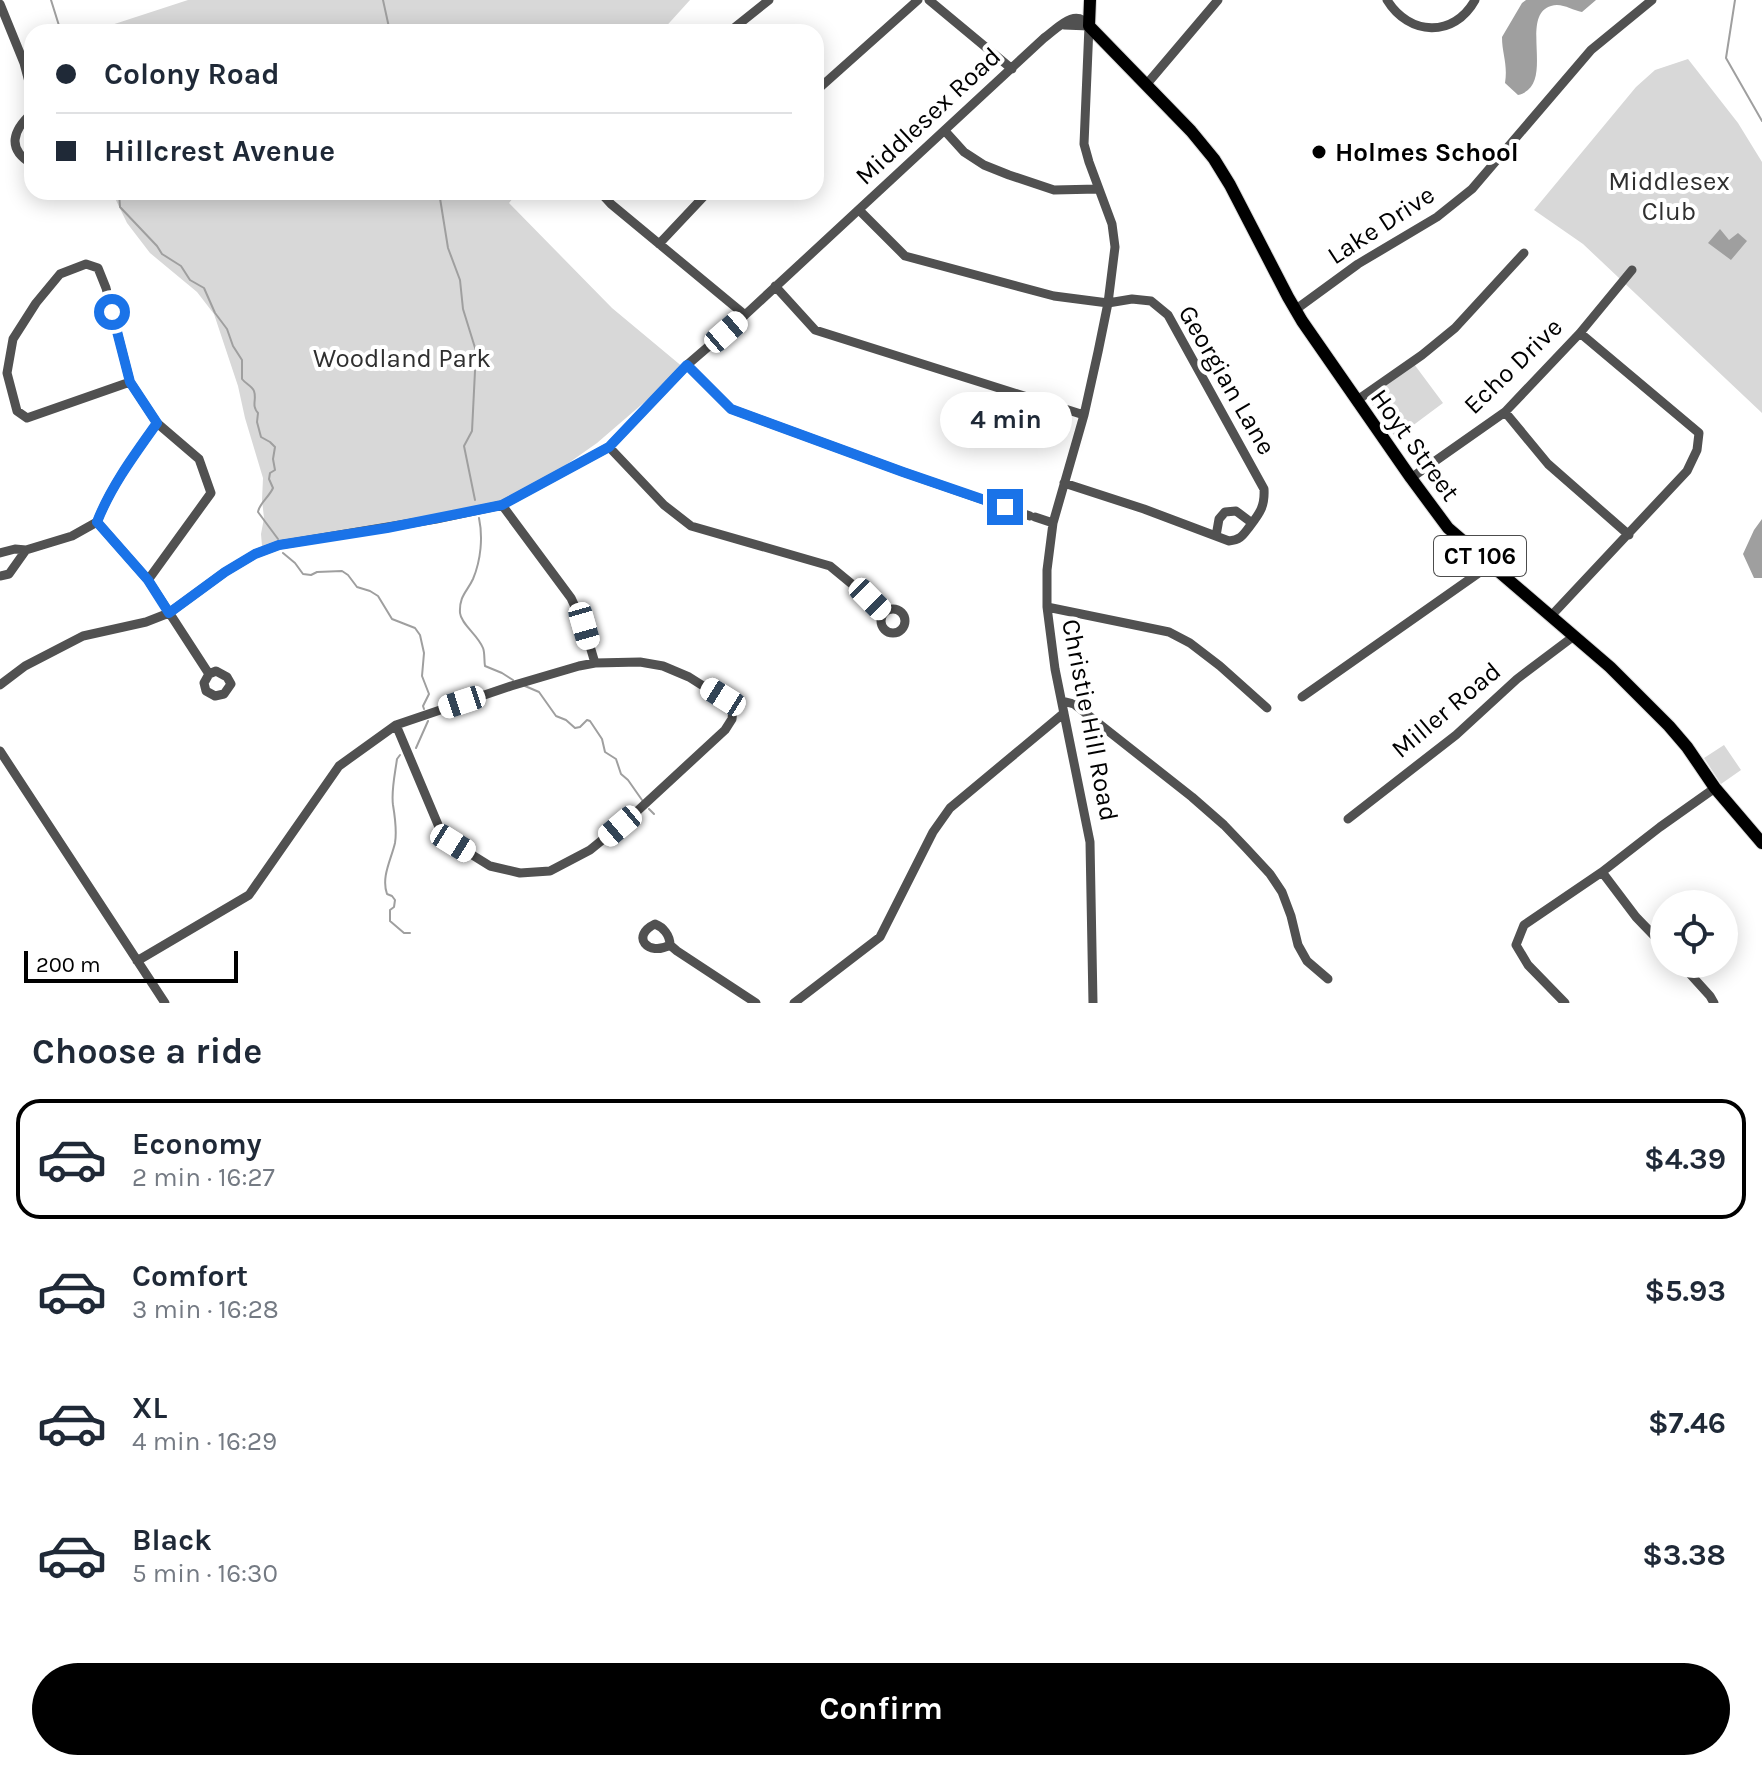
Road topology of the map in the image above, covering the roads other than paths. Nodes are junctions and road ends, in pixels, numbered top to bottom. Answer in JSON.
{"nodes":[{"id":1,"x":769,"y":0,"type":"edge"},
{"id":2,"x":918,"y":0,"type":"edge"},
{"id":3,"x":929,"y":0,"type":"edge"},
{"id":4,"x":1090,"y":0,"type":"edge"},
{"id":5,"x":1218,"y":0,"type":"edge"},
{"id":6,"x":1387,"y":0,"type":"edge"},
{"id":7,"x":1475,"y":0,"type":"edge"},
{"id":8,"x":1652,"y":0,"type":"edge"},
{"id":9,"x":0,"y":4,"type":"edge"},
{"id":10,"x":739,"y":24,"type":"edge"},
{"id":11,"x":1089,"y":26,"type":"junction"},
{"id":12,"x":24,"y":63,"type":"edge"},
{"id":13,"x":1012,"y":69,"type":"junction"},
{"id":14,"x":824,"y":84,"type":"edge"},
{"id":15,"x":1146,"y":85,"type":"junction"},
{"id":16,"x":24,"y":122,"type":"edge"},
{"id":17,"x":945,"y":131,"type":"junction"},
{"id":18,"x":24,"y":159,"type":"edge"},
{"id":19,"x":1098,"y":189,"type":"junction"},
{"id":20,"x":607,"y":200,"type":"edge"},
{"id":21,"x":700,"y":200,"type":"edge"},
{"id":22,"x":859,"y":210,"type":"junction"},
{"id":23,"x":659,"y":244,"type":"junction"},
{"id":24,"x":1524,"y":253,"type":"dead end"},
{"id":25,"x":1632,"y":270,"type":"dead end"},
{"id":26,"x":775,"y":286,"type":"junction"},
{"id":27,"x":1108,"y":303,"type":"junction"},
{"id":28,"x":1295,"y":310,"type":"junction"},
{"id":29,"x":745,"y":315,"type":"junction"},
{"id":30,"x":1580,"y":333,"type":"junction"},
{"id":31,"x":687,"y":365,"type":"junction"},
{"id":32,"x":130,"y":382,"type":"junction"},
{"id":33,"x":1356,"y":401,"type":"junction"},
{"id":34,"x":1505,"y":412,"type":"junction"},
{"id":35,"x":1084,"y":415,"type":"junction"},
{"id":36,"x":157,"y":423,"type":"junction"},
{"id":37,"x":609,"y":447,"type":"junction"},
{"id":38,"x":1411,"y":478,"type":"junction"},
{"id":39,"x":1064,"y":483,"type":"junction"},
{"id":40,"x":502,"y":505,"type":"junction"},
{"id":41,"x":97,"y":522,"type":"junction"},
{"id":42,"x":1053,"y":523,"type":"junction"},
{"id":43,"x":1252,"y":523,"type":"junction"},
{"id":44,"x":1629,"y":535,"type":"junction"},
{"id":45,"x":1216,"y":536,"type":"junction"},
{"id":46,"x":26,"y":550,"type":"junction"},
{"id":47,"x":0,"y":553,"type":"edge"},
{"id":48,"x":1490,"y":565,"type":"junction"},
{"id":49,"x":0,"y":576,"type":"edge"},
{"id":50,"x":148,"y":580,"type":"junction"},
{"id":51,"x":1047,"y":607,"type":"junction"},
{"id":52,"x":884,"y":612,"type":"dead end"},
{"id":53,"x":169,"y":613,"type":"junction"},
{"id":54,"x":1551,"y":616,"type":"junction"},
{"id":55,"x":1574,"y":636,"type":"junction"},
{"id":56,"x":595,"y":663,"type":"junction"},
{"id":57,"x":209,"y":674,"type":"dead end"},
{"id":58,"x":0,"y":685,"type":"edge"},
{"id":59,"x":1302,"y":697,"type":"dead end"},
{"id":60,"x":1062,"y":701,"type":"junction"},
{"id":61,"x":1267,"y":708,"type":"dead end"},
{"id":62,"x":1064,"y":713,"type":"junction"},
{"id":63,"x":396,"y":725,"type":"junction"},
{"id":64,"x":0,"y":751,"type":"edge"},
{"id":65,"x":1715,"y":788,"type":"junction"},
{"id":66,"x":1348,"y":819,"type":"dead end"},
{"id":67,"x":1762,"y":843,"type":"edge"},
{"id":68,"x":1602,"y":872,"type":"junction"},
{"id":69,"x":1650,"y":932,"type":"edge"},
{"id":70,"x":670,"y":945,"type":"dead end"},
{"id":71,"x":137,"y":961,"type":"junction"},
{"id":72,"x":1694,"y":978,"type":"edge"},
{"id":73,"x":1328,"y":979,"type":"dead end"},
{"id":74,"x":165,"y":1003,"type":"edge"},
{"id":75,"x":756,"y":1003,"type":"edge"},
{"id":76,"x":794,"y":1003,"type":"edge"},
{"id":77,"x":1093,"y":1003,"type":"edge"},
{"id":78,"x":1565,"y":1003,"type":"edge"},
{"id":79,"x":1714,"y":1003,"type":"edge"}],
"edges":[{"from":1,"to":10,"type":"street"},
{"from":2,"to":14,"type":"street"},
{"from":3,"to":13,"type":"street"},
{"from":4,"to":11,"type":"main road"},
{"from":5,"to":15,"type":"street"},
{"from":6,"to":7,"type":"street"},
{"from":8,"to":28,"type":"street","name":"Lake Drive"},
{"from":9,"to":12,"type":"street"},
{"from":11,"to":13,"type":"street","name":"Middlesex Road"},
{"from":11,"to":15,"type":"main road","name":"Hoyt Street","number":"CT 106"},
{"from":11,"to":19,"type":"street","name":"Christie Hill Road"},
{"from":13,"to":17,"type":"street","name":"Middlesex Road"},
{"from":15,"to":28,"type":"main road","name":"Hoyt Street","number":"CT 106"},
{"from":16,"to":18,"type":"street"},
{"from":17,"to":19,"type":"street"},
{"from":17,"to":22,"type":"street","name":"Middlesex Road"},
{"from":19,"to":27,"type":"street","name":"Christie Hill Road"},
{"from":20,"to":23,"type":"street"},
{"from":21,"to":23,"type":"street"},
{"from":22,"to":26,"type":"street","name":"Middlesex Road"},
{"from":22,"to":27,"type":"street"},
{"from":23,"to":29,"type":"street"},
{"from":24,"to":33,"type":"street"},
{"from":25,"to":30,"type":"street","name":"Echo Drive"},
{"from":26,"to":29,"type":"street","name":"Middlesex Road"},
{"from":26,"to":35,"type":"street"},
{"from":27,"to":35,"type":"street","name":"Christie Hill Road"},
{"from":27,"to":43,"type":"street","name":"Georgian Lane"},
{"from":28,"to":33,"type":"main road","name":"Hoyt Street","number":"CT 106"},
{"from":29,"to":31,"type":"street","name":"Middlesex Road"},
{"from":30,"to":34,"type":"street","name":"Echo Drive"},
{"from":30,"to":44,"type":"street"},
{"from":31,"to":37,"type":"street","name":"Middlesex Road"},
{"from":31,"to":42,"type":"street"},
{"from":32,"to":32,"type":"street"},
{"from":32,"to":36,"type":"street"},
{"from":33,"to":38,"type":"main road","name":"Hoyt Street","number":"CT 106"},
{"from":34,"to":38,"type":"street","name":"Echo Drive"},
{"from":34,"to":44,"type":"street"},
{"from":35,"to":39,"type":"street","name":"Christie Hill Road"},
{"from":36,"to":41,"type":"street"},
{"from":36,"to":50,"type":"street"},
{"from":37,"to":40,"type":"street","name":"Middlesex Road"},
{"from":37,"to":52,"type":"street"},
{"from":38,"to":48,"type":"main road","name":"Hoyt Street","number":"CT 106"},
{"from":39,"to":42,"type":"street","name":"Christie Hill Road"},
{"from":39,"to":45,"type":"street"},
{"from":40,"to":53,"type":"street","name":"Middlesex Road"},
{"from":40,"to":56,"type":"street"},
{"from":41,"to":46,"type":"street"},
{"from":41,"to":50,"type":"street"},
{"from":42,"to":51,"type":"street","name":"Christie Hill Road"},
{"from":43,"to":45,"type":"street"},
{"from":43,"to":45,"type":"street"},
{"from":44,"to":54,"type":"street"},
{"from":46,"to":47,"type":"street"},
{"from":46,"to":49,"type":"street"},
{"from":48,"to":54,"type":"main road","name":"Hoyt Street","number":"CT 106"},
{"from":48,"to":59,"type":"street"},
{"from":50,"to":53,"type":"street"},
{"from":51,"to":60,"type":"street","name":"Christie Hill Road"},
{"from":51,"to":61,"type":"street"},
{"from":53,"to":57,"type":"street"},
{"from":53,"to":58,"type":"street","name":"Middlesex Road"},
{"from":54,"to":55,"type":"main road","name":"Hoyt Street","number":"CT 106"},
{"from":55,"to":65,"type":"main road","name":"Hoyt Street","number":"CT 106"},
{"from":55,"to":66,"type":"street","name":"Miller Road"},
{"from":56,"to":63,"type":"street"},
{"from":56,"to":63,"type":"street"},
{"from":60,"to":62,"type":"street","name":"Christie Hill Road"},
{"from":60,"to":73,"type":"street"},
{"from":62,"to":76,"type":"street"},
{"from":62,"to":77,"type":"street","name":"Christie Hill Road"},
{"from":63,"to":71,"type":"street"},
{"from":64,"to":71,"type":"street"},
{"from":65,"to":67,"type":"main road","name":"Hoyt Street","number":"CT 106"},
{"from":65,"to":68,"type":"street"},
{"from":68,"to":69,"type":"street"},
{"from":68,"to":78,"type":"street"},
{"from":70,"to":75,"type":"street"},
{"from":71,"to":74,"type":"street"},
{"from":72,"to":79,"type":"street"}]}
